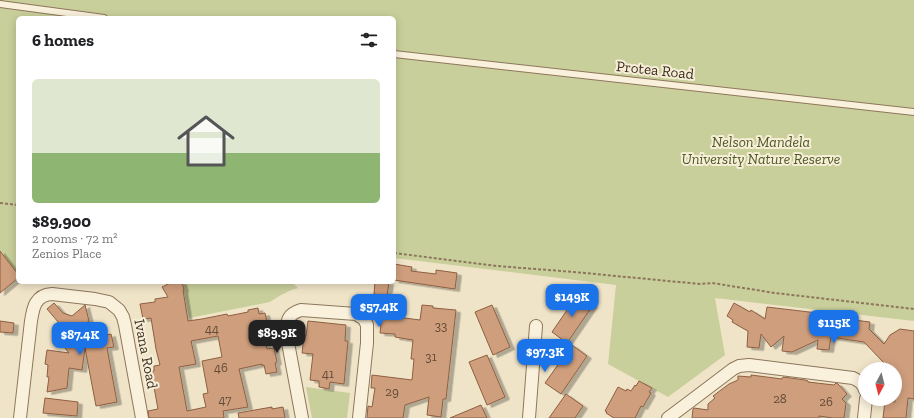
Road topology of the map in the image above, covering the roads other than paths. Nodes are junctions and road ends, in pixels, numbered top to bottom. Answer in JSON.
{"nodes":[{"id":1,"x":0,"y":4,"type":"edge"},
{"id":2,"x":89,"y":16,"type":"edge"},
{"id":3,"x":396,"y":54,"type":"edge"},
{"id":4,"x":914,"y":112,"type":"edge"},
{"id":5,"x":536,"y":326,"type":"dead end"},
{"id":6,"x":858,"y":380,"type":"edge"},
{"id":7,"x":865,"y":406,"type":"edge"},
{"id":8,"x":20,"y":418,"type":"edge"},
{"id":9,"x":142,"y":418,"type":"edge"},
{"id":10,"x":302,"y":418,"type":"edge"},
{"id":11,"x":359,"y":418,"type":"edge"},
{"id":12,"x":529,"y":418,"type":"edge"},
{"id":13,"x":668,"y":418,"type":"edge"},
{"id":14,"x":864,"y":418,"type":"edge"}],
"edges":[{"from":1,"to":2,"type":"lane"},
{"from":3,"to":4,"type":"lane","name":"Protea Road"},
{"from":5,"to":12,"type":"street"},
{"from":6,"to":13,"type":"street"},
{"from":7,"to":14,"type":"street"},
{"from":8,"to":9,"type":"street","name":"Ivana Road"},
{"from":10,"to":11,"type":"street"}]}
